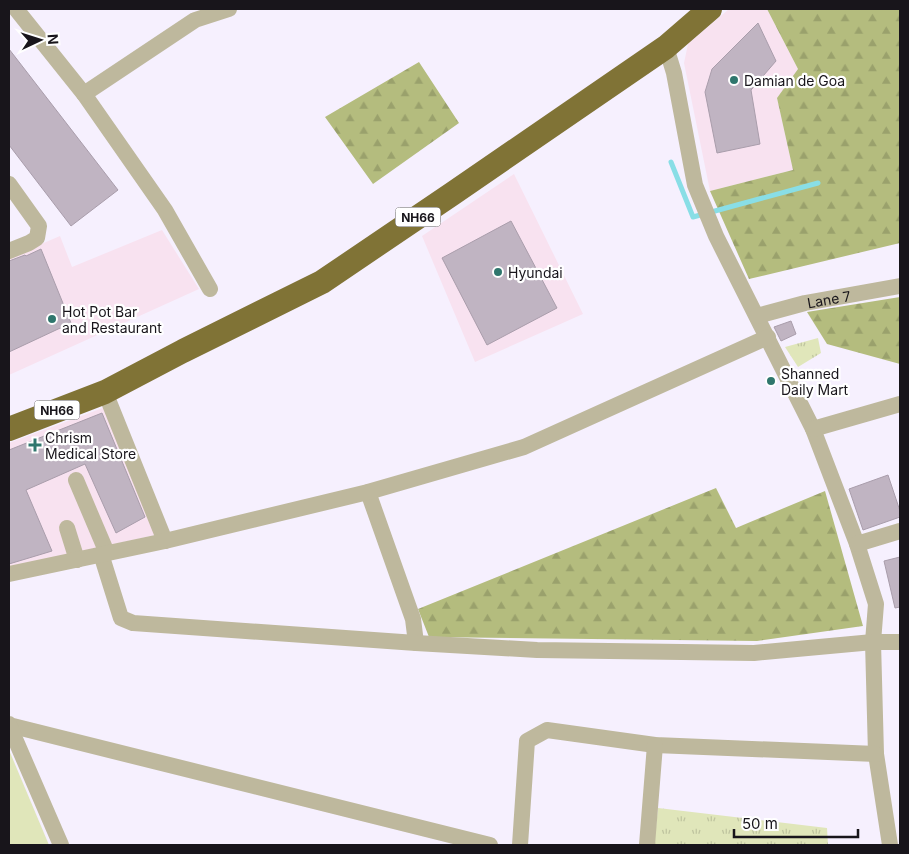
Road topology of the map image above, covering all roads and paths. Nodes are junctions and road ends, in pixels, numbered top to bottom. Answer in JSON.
{"nodes":[{"id":1,"x":16,"y":9,"type":"edge"},
{"id":2,"x":228,"y":9,"type":"edge"},
{"id":3,"x":710,"y":9,"type":"edge"},
{"id":4,"x":666,"y":47,"type":"junction"},
{"id":5,"x":84,"y":94,"type":"junction"},
{"id":6,"x":9,"y":184,"type":"edge"},
{"id":7,"x":9,"y":251,"type":"edge"},
{"id":8,"x":900,"y":286,"type":"edge"},
{"id":9,"x":210,"y":289,"type":"dead end"},
{"id":10,"x":757,"y":316,"type":"junction"},
{"id":11,"x":768,"y":337,"type":"junction"},
{"id":12,"x":105,"y":392,"type":"junction"},
{"id":13,"x":900,"y":404,"type":"edge"},
{"id":14,"x":813,"y":428,"type":"junction"},
{"id":15,"x":9,"y":429,"type":"edge"},
{"id":16,"x":76,"y":480,"type":"dead end"},
{"id":17,"x":368,"y":492,"type":"junction"},
{"id":18,"x":67,"y":528,"type":"dead end"},
{"id":19,"x":900,"y":531,"type":"edge"},
{"id":20,"x":166,"y":541,"type":"junction"},
{"id":21,"x":857,"y":544,"type":"junction"},
{"id":22,"x":104,"y":553,"type":"junction"},
{"id":23,"x":78,"y":560,"type":"junction"},
{"id":24,"x":9,"y":574,"type":"edge"},
{"id":25,"x":873,"y":642,"type":"junction"},
{"id":26,"x":900,"y":642,"type":"edge"},
{"id":27,"x":416,"y":643,"type":"junction"},
{"id":28,"x":9,"y":724,"type":"edge"},
{"id":29,"x":655,"y":745,"type":"junction"},
{"id":30,"x":876,"y":754,"type":"junction"},
{"id":31,"x":60,"y":845,"type":"edge"},
{"id":32,"x":490,"y":845,"type":"edge"},
{"id":33,"x":520,"y":845,"type":"edge"},
{"id":34,"x":647,"y":845,"type":"edge"},
{"id":35,"x":890,"y":845,"type":"edge"}],
"edges":[{"from":1,"to":5,"type":"street"},
{"from":2,"to":5,"type":"street"},
{"from":3,"to":4,"type":"highway","number":"NH66"},
{"from":4,"to":10,"type":"street"},
{"from":4,"to":12,"type":"highway","number":"NH66"},
{"from":5,"to":9,"type":"street"},
{"from":6,"to":7,"type":"street"},
{"from":8,"to":10,"type":"street","name":"Lane 7"},
{"from":10,"to":11,"type":"street"},
{"from":11,"to":14,"type":"street"},
{"from":11,"to":17,"type":"street"},
{"from":12,"to":15,"type":"highway","number":"NH66"},
{"from":12,"to":20,"type":"street"},
{"from":13,"to":14,"type":"street"},
{"from":14,"to":21,"type":"street"},
{"from":16,"to":22,"type":"street"},
{"from":17,"to":20,"type":"street"},
{"from":17,"to":27,"type":"street"},
{"from":18,"to":23,"type":"street"},
{"from":19,"to":21,"type":"street"},
{"from":20,"to":22,"type":"street"},
{"from":21,"to":25,"type":"street"},
{"from":22,"to":23,"type":"street"},
{"from":22,"to":27,"type":"street"},
{"from":23,"to":24,"type":"street"},
{"from":25,"to":26,"type":"street"},
{"from":25,"to":27,"type":"street"},
{"from":25,"to":30,"type":"street"},
{"from":28,"to":31,"type":"street"},
{"from":28,"to":32,"type":"street"},
{"from":29,"to":30,"type":"street"},
{"from":29,"to":33,"type":"street"},
{"from":29,"to":34,"type":"street"},
{"from":30,"to":35,"type":"street"}]}
